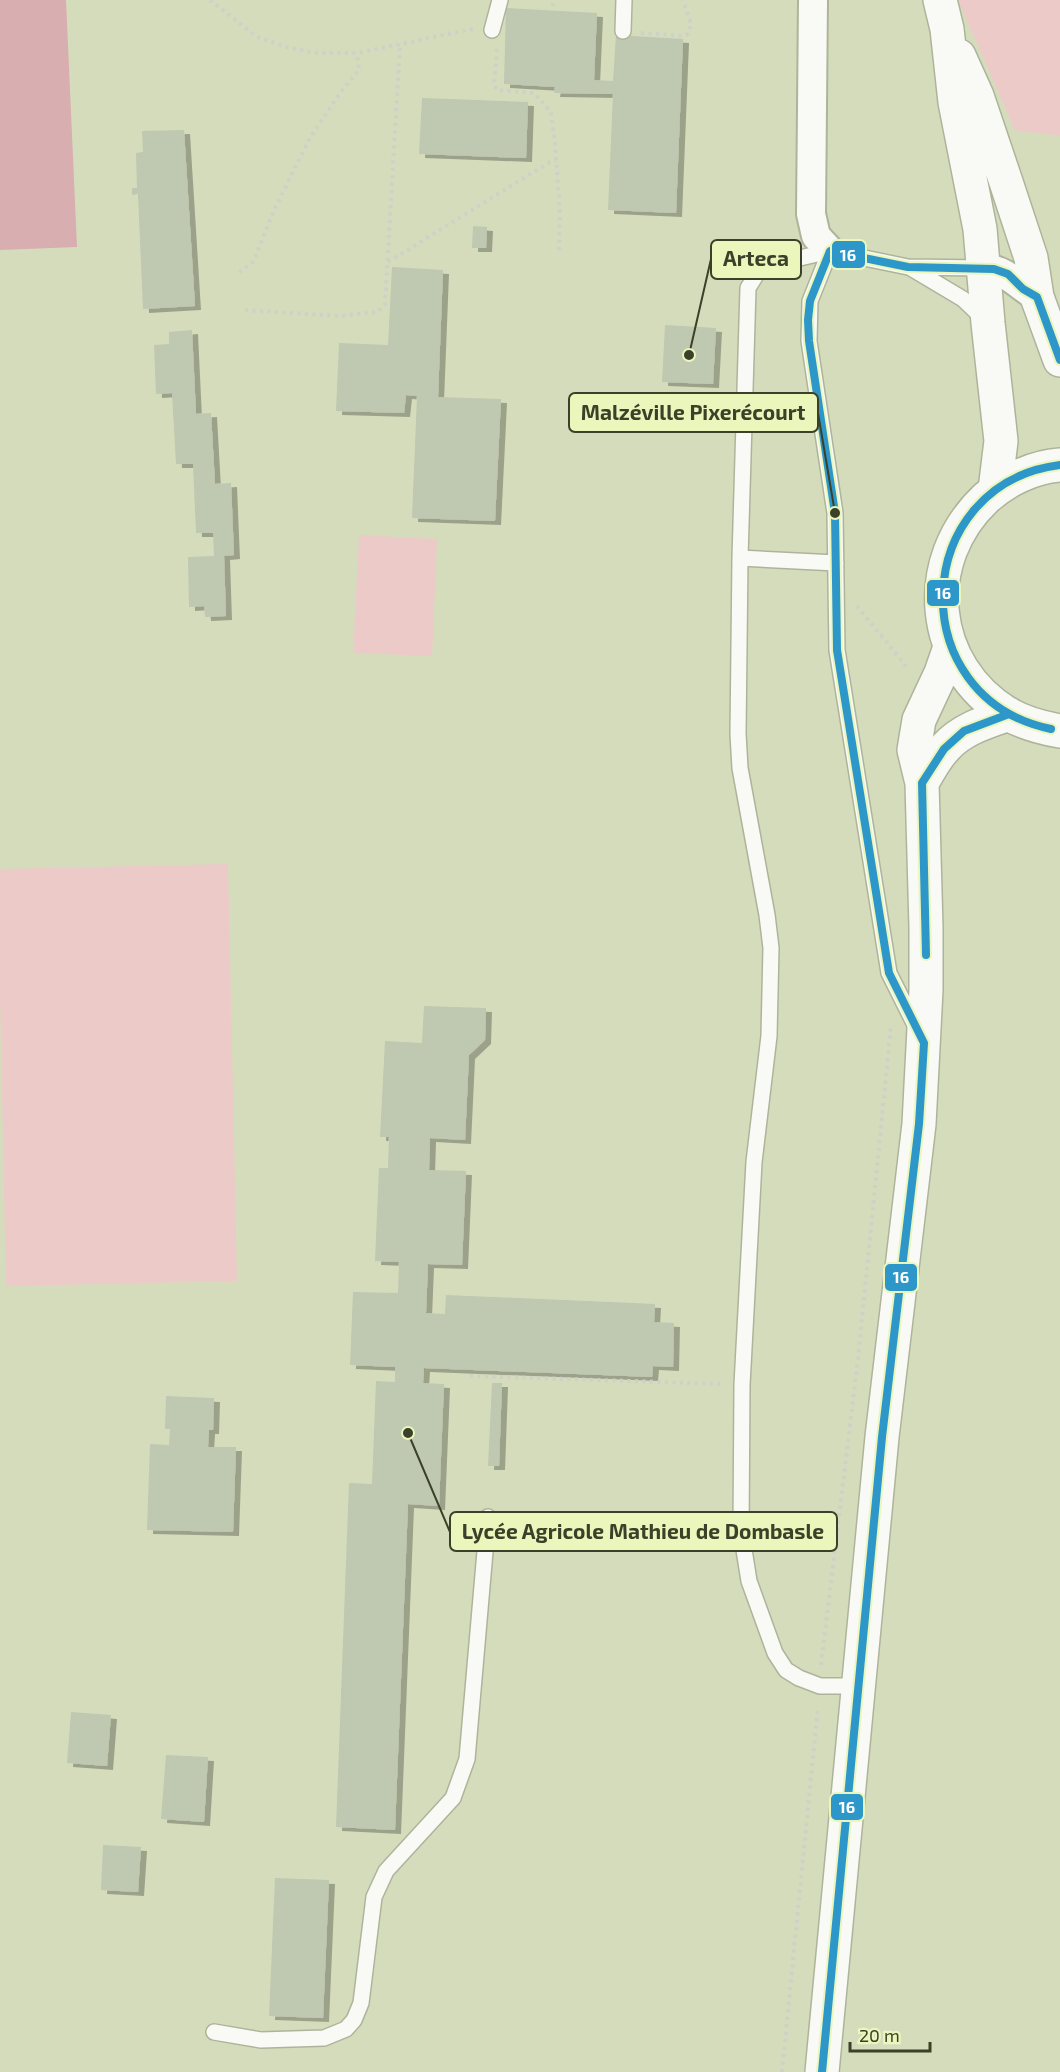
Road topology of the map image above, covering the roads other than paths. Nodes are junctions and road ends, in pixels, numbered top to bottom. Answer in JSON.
{"nodes":[{"id":1,"x":501,"y":0,"type":"edge"},
{"id":2,"x":624,"y":0,"type":"edge"},
{"id":3,"x":813,"y":0,"type":"edge"},
{"id":4,"x":944,"y":15,"type":"edge"},
{"id":5,"x":492,"y":30,"type":"road end"},
{"id":6,"x":623,"y":32,"type":"road end"},
{"id":7,"x":830,"y":251,"type":"junction"},
{"id":8,"x":908,"y":267,"type":"junction"},
{"id":9,"x":983,"y":268,"type":"junction"},
{"id":10,"x":1037,"y":297,"type":"junction"},
{"id":11,"x":988,"y":323,"type":"junction"},
{"id":12,"x":1060,"y":360,"type":"edge"},
{"id":13,"x":1060,"y":465,"type":"edge"},
{"id":14,"x":995,"y":490,"type":"junction"},
{"id":15,"x":740,"y":558,"type":"junction"},
{"id":16,"x":836,"y":563,"type":"junction"},
{"id":17,"x":950,"y":647,"type":"junction"},
{"id":18,"x":1009,"y":714,"type":"junction"},
{"id":19,"x":1060,"y":731,"type":"edge"},
{"id":20,"x":922,"y":783,"type":"junction"},
{"id":21,"x":924,"y":1042,"type":"junction"},
{"id":22,"x":489,"y":1517,"type":"dead end"},
{"id":23,"x":859,"y":1686,"type":"junction"},
{"id":24,"x":214,"y":2032,"type":"dead end"},
{"id":25,"x":822,"y":2072,"type":"edge"}],
"edges":[{"from":1,"to":5,"type":"lane"},
{"from":2,"to":6,"type":"lane"},
{"from":3,"to":7,"type":"street"},
{"from":4,"to":9,"type":"main road"},
{"from":4,"to":10,"type":"main road"},
{"from":7,"to":8,"type":"lane"},
{"from":7,"to":15,"type":"lane"},
{"from":7,"to":16,"type":"lane"},
{"from":8,"to":9,"type":"lane"},
{"from":8,"to":11,"type":"lane"},
{"from":9,"to":10,"type":"street"},
{"from":9,"to":11,"type":"main road"},
{"from":10,"to":12,"type":"main road"},
{"from":11,"to":14,"type":"main road"},
{"from":13,"to":14,"type":"main road"},
{"from":14,"to":17,"type":"main road"},
{"from":15,"to":16,"type":"lane"},
{"from":15,"to":23,"type":"lane"},
{"from":16,"to":21,"type":"lane"},
{"from":17,"to":18,"type":"main road"},
{"from":17,"to":20,"type":"main road"},
{"from":18,"to":19,"type":"main road"},
{"from":18,"to":20,"type":"main road"},
{"from":20,"to":21,"type":"main road"},
{"from":21,"to":23,"type":"main road"},
{"from":22,"to":24,"type":"lane"},
{"from":23,"to":25,"type":"main road"}]}
